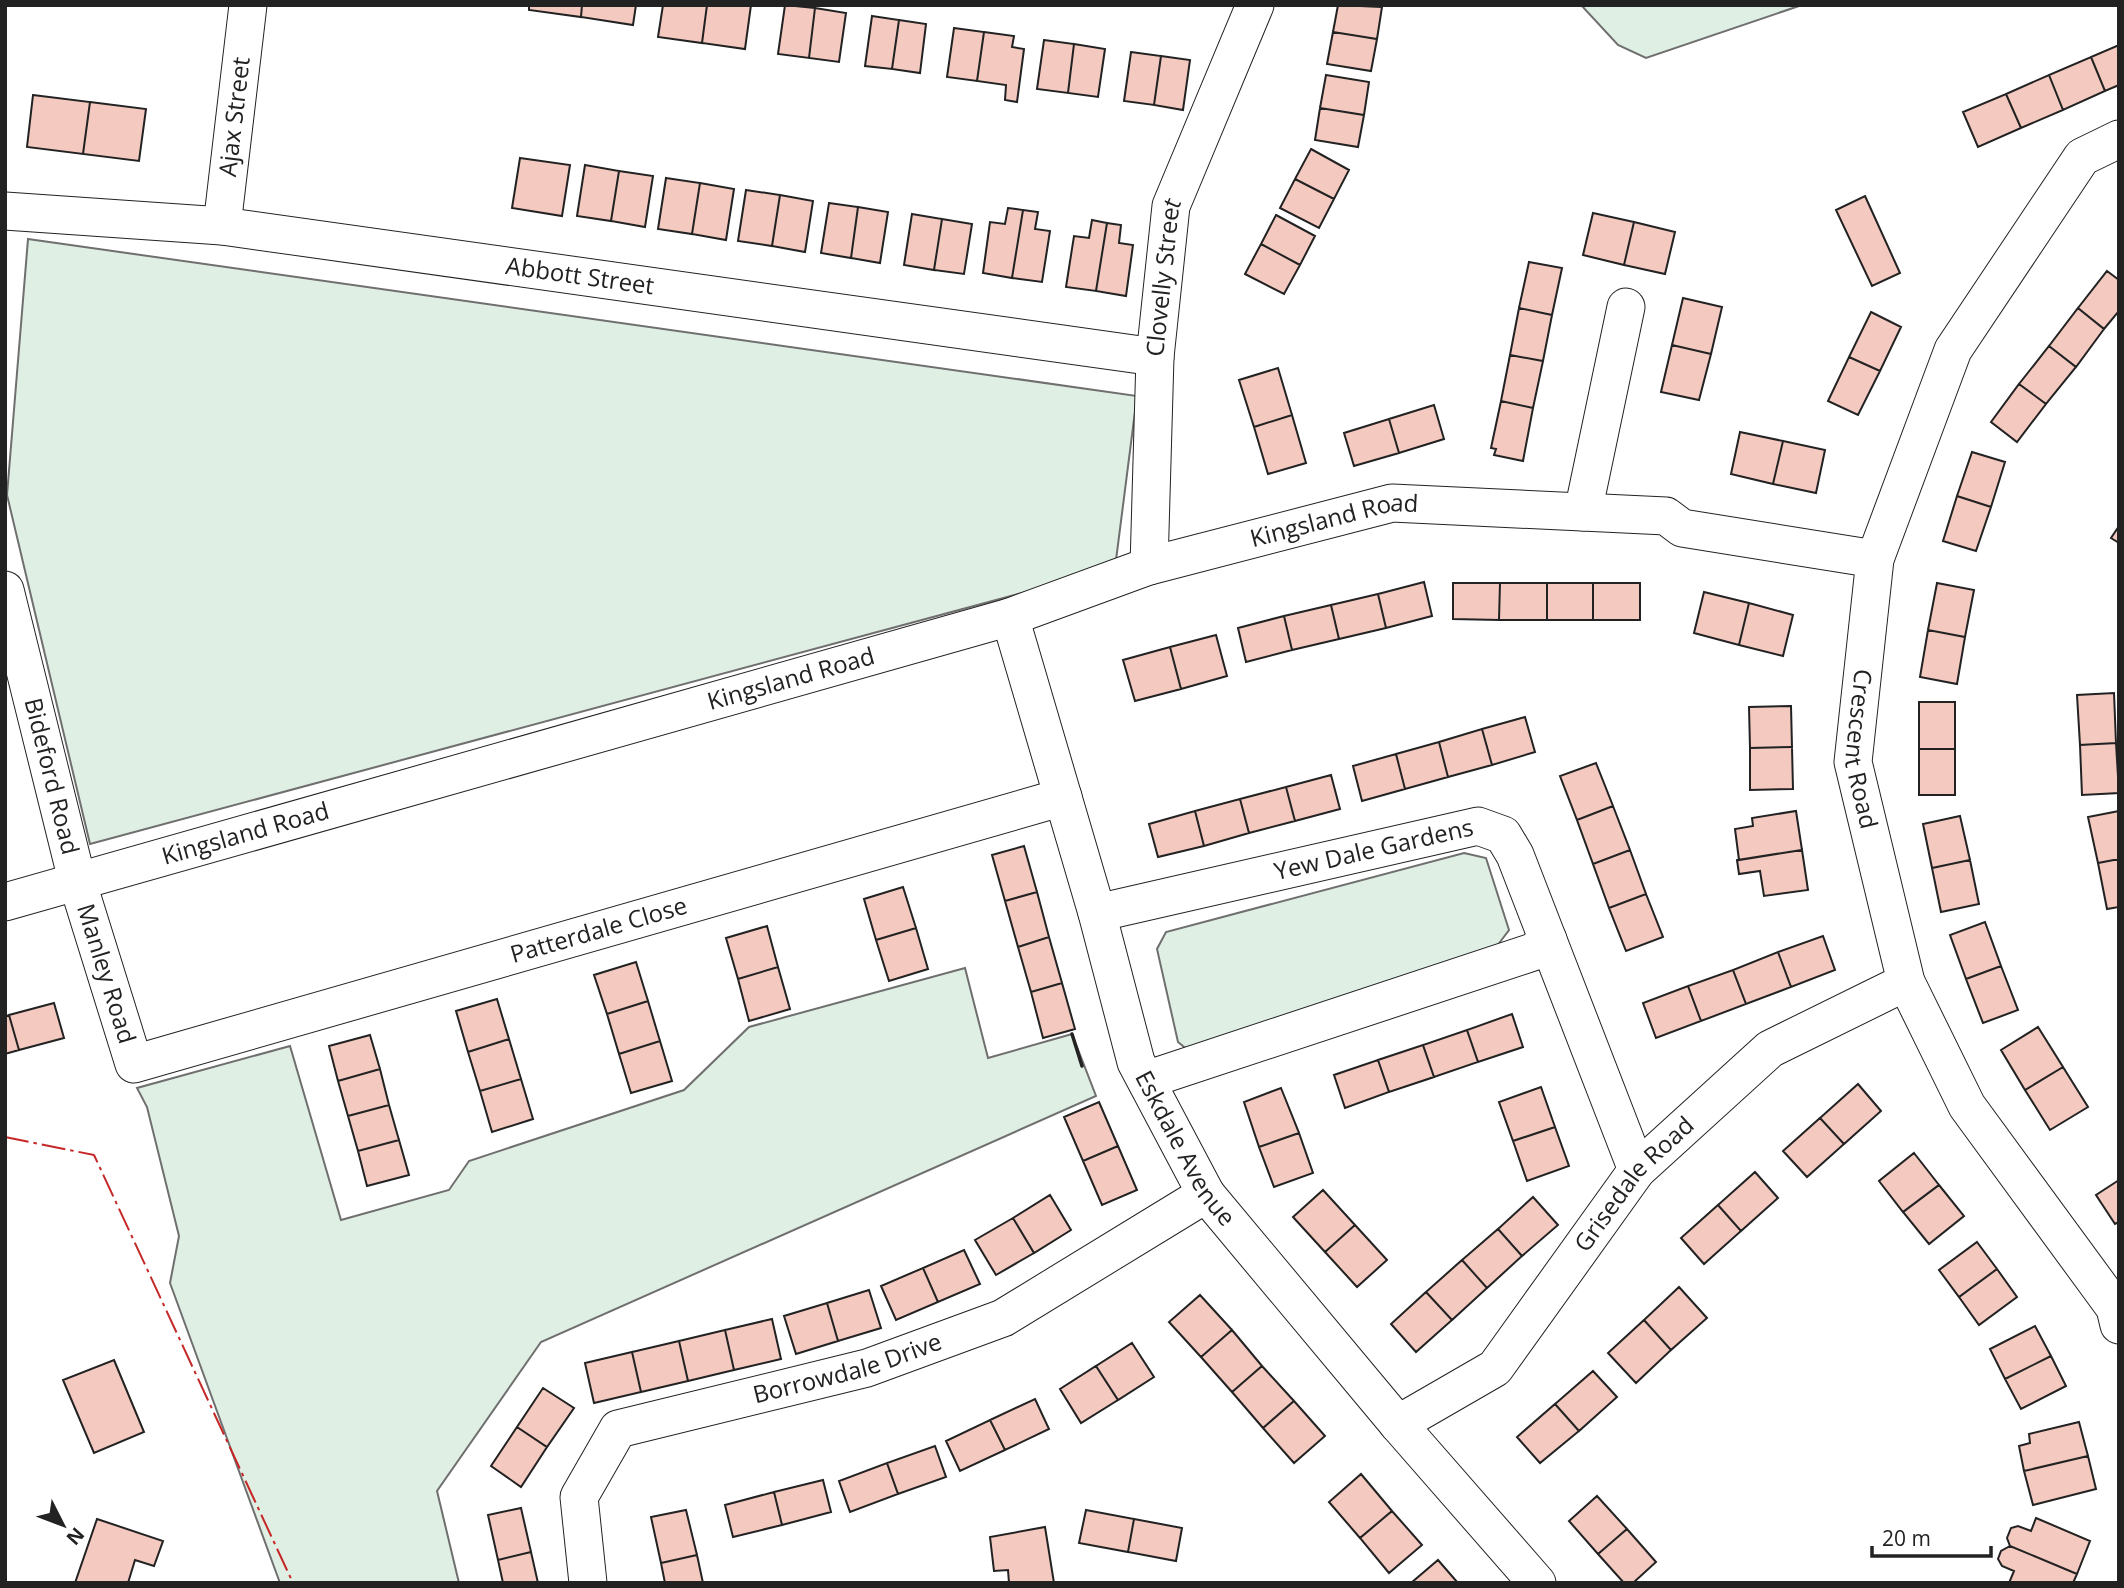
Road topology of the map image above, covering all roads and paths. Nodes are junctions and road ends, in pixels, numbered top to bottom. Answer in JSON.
{"nodes":[{"id":1,"x":248,"y":5,"type":"edge"},
{"id":2,"x":1248,"y":6,"type":"edge"},
{"id":3,"x":2119,"y":139,"type":"edge"},
{"id":4,"x":5,"y":211,"type":"edge"},
{"id":5,"x":222,"y":226,"type":"junction"},
{"id":6,"x":1626,"y":307,"type":"dead end"},
{"id":7,"x":1154,"y":356,"type":"junction"},
{"id":8,"x":1583,"y":512,"type":"junction"},
{"id":9,"x":1875,"y":559,"type":"junction"},
{"id":10,"x":1149,"y":566,"type":"junction"},
{"id":11,"x":5,"y":590,"type":"edge"},
{"id":12,"x":1010,"y":617,"type":"junction"},
{"id":13,"x":1063,"y":797,"type":"junction"},
{"id":14,"x":78,"y":884,"type":"junction"},
{"id":15,"x":5,"y":902,"type":"edge"},
{"id":16,"x":1097,"y":913,"type":"junction"},
{"id":17,"x":1548,"y":940,"type":"junction"},
{"id":18,"x":1906,"y":982,"type":"junction"},
{"id":19,"x":134,"y":1064,"type":"joint"},
{"id":20,"x":1146,"y":1080,"type":"junction"},
{"id":21,"x":1637,"y":1170,"type":"junction"},
{"id":22,"x":1206,"y":1194,"type":"junction"},
{"id":23,"x":2119,"y":1325,"type":"edge"},
{"id":24,"x":1398,"y":1424,"type":"junction"},
{"id":25,"x":588,"y":1583,"type":"edge"},
{"id":26,"x":1537,"y":1583,"type":"edge"}],
"edges":[{"from":1,"to":5,"type":"street","name":"Ajax Street"},
{"from":2,"to":7,"type":"street","name":"Clovelly Street"},
{"from":3,"to":9,"type":"street","name":"Crescent Road"},
{"from":4,"to":5,"type":"street","name":"Abbott Street"},
{"from":5,"to":7,"type":"street","name":"Abbott Street"},
{"from":6,"to":8,"type":"street"},
{"from":7,"to":10,"type":"street","name":"Clovelly Street"},
{"from":8,"to":9,"type":"street","name":"Kingsland Road"},
{"from":8,"to":10,"type":"street","name":"Kingsland Road"},
{"from":9,"to":18,"type":"street","name":"Crescent Road"},
{"from":10,"to":12,"type":"street","name":"Kingsland Road"},
{"from":11,"to":14,"type":"street","name":"Bideford Road"},
{"from":12,"to":13,"type":"street","name":"Eskdale Avenue"},
{"from":12,"to":14,"type":"street","name":"Kingsland Road"},
{"from":13,"to":16,"type":"street","name":"Eskdale Avenue"},
{"from":13,"to":19,"type":"street","name":"Patterdale Close"},
{"from":14,"to":15,"type":"street","name":"Kingsland Road"},
{"from":14,"to":19,"type":"street","name":"Manley Road"},
{"from":16,"to":17,"type":"street","name":"Yew Dale Gardens"},
{"from":16,"to":20,"type":"street","name":"Eskdale Avenue"},
{"from":17,"to":20,"type":"street"},
{"from":17,"to":21,"type":"street","name":"Yew Dale Gardens"},
{"from":18,"to":21,"type":"street","name":"Grisedale Road"},
{"from":18,"to":23,"type":"street","name":"Crescent Road"},
{"from":20,"to":22,"type":"street","name":"Eskdale Avenue"},
{"from":21,"to":24,"type":"street","name":"Grisedale Road"},
{"from":22,"to":24,"type":"street","name":"Eskdale Avenue"},
{"from":22,"to":25,"type":"street","name":"Borrowdale Drive"},
{"from":24,"to":26,"type":"street","name":"Eskdale Avenue"}]}
